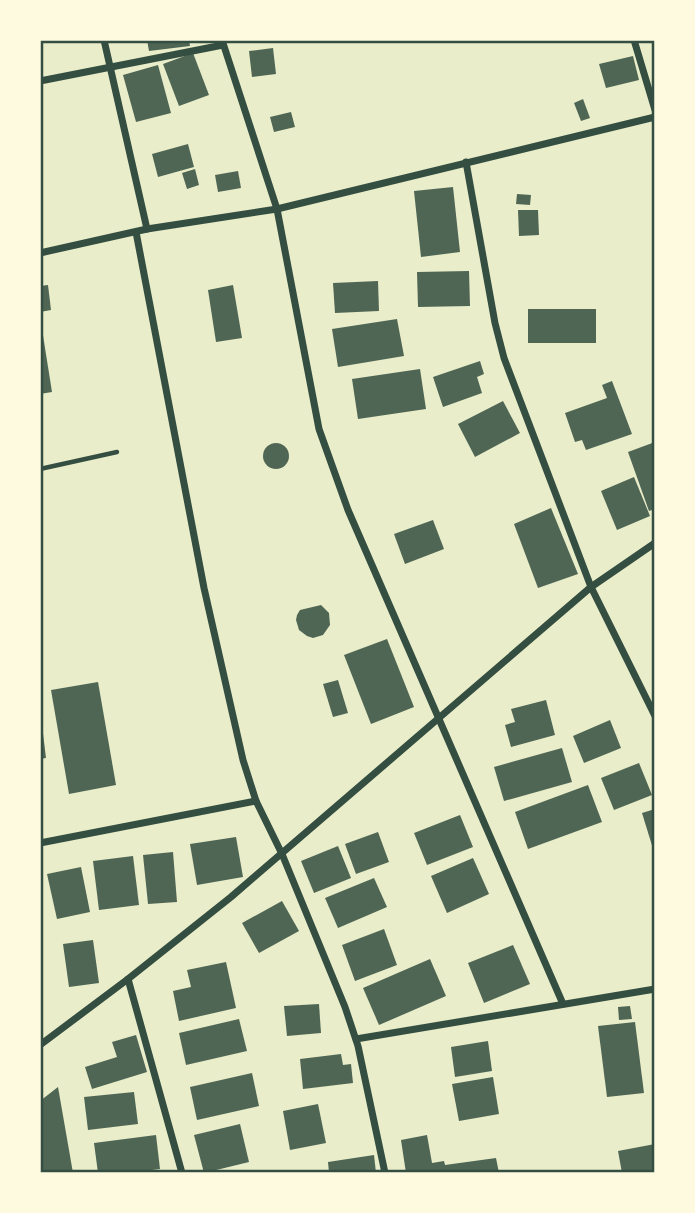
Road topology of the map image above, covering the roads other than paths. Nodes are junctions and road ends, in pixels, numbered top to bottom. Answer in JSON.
{"nodes":[{"id":1,"x":104,"y":40,"type":"edge"},
{"id":2,"x":634,"y":40,"type":"edge"},
{"id":3,"x":222,"y":42,"type":"edge"},
{"id":4,"x":109,"y":67,"type":"junction"},
{"id":5,"x":40,"y":80,"type":"edge"},
{"id":6,"x":655,"y":110,"type":"edge"},
{"id":7,"x":655,"y":117,"type":"edge"},
{"id":8,"x":466,"y":162,"type":"junction"},
{"id":9,"x":277,"y":209,"type":"junction"},
{"id":10,"x":147,"y":229,"type":"junction"},
{"id":11,"x":136,"y":232,"type":"junction"},
{"id":12,"x":40,"y":253,"type":"edge"},
{"id":13,"x":117,"y":452,"type":"dead end"},
{"id":14,"x":40,"y":469,"type":"edge"},
{"id":15,"x":655,"y":543,"type":"edge"},
{"id":16,"x":592,"y":587,"type":"junction"},
{"id":17,"x":655,"y":716,"type":"edge"},
{"id":18,"x":438,"y":718,"type":"junction"},
{"id":19,"x":256,"y":800,"type":"junction"},
{"id":20,"x":40,"y":843,"type":"edge"},
{"id":21,"x":282,"y":855,"type":"junction"},
{"id":22,"x":128,"y":979,"type":"junction"},
{"id":23,"x":655,"y":989,"type":"edge"},
{"id":24,"x":563,"y":1004,"type":"junction"},
{"id":25,"x":356,"y":1039,"type":"junction"},
{"id":26,"x":40,"y":1045,"type":"edge"},
{"id":27,"x":182,"y":1173,"type":"edge"},
{"id":28,"x":385,"y":1173,"type":"edge"}],
"edges":[{"from":1,"to":4,"type":"street"},
{"from":2,"to":6,"type":"street"},
{"from":3,"to":4,"type":"street"},
{"from":3,"to":9,"type":"street"},
{"from":4,"to":5,"type":"street"},
{"from":4,"to":10,"type":"street"},
{"from":7,"to":8,"type":"street"},
{"from":8,"to":9,"type":"street"},
{"from":8,"to":16,"type":"street"},
{"from":9,"to":10,"type":"street"},
{"from":9,"to":18,"type":"street"},
{"from":10,"to":11,"type":"street"},
{"from":11,"to":12,"type":"street"},
{"from":11,"to":19,"type":"street"},
{"from":13,"to":14,"type":"lane"},
{"from":15,"to":16,"type":"street"},
{"from":16,"to":17,"type":"street"},
{"from":16,"to":18,"type":"street"},
{"from":18,"to":21,"type":"street"},
{"from":18,"to":24,"type":"street"},
{"from":19,"to":20,"type":"street"},
{"from":19,"to":21,"type":"street"},
{"from":21,"to":22,"type":"street"},
{"from":21,"to":25,"type":"street"},
{"from":22,"to":26,"type":"street"},
{"from":22,"to":27,"type":"street"},
{"from":23,"to":24,"type":"street"},
{"from":24,"to":25,"type":"street"},
{"from":25,"to":28,"type":"street"}]}
